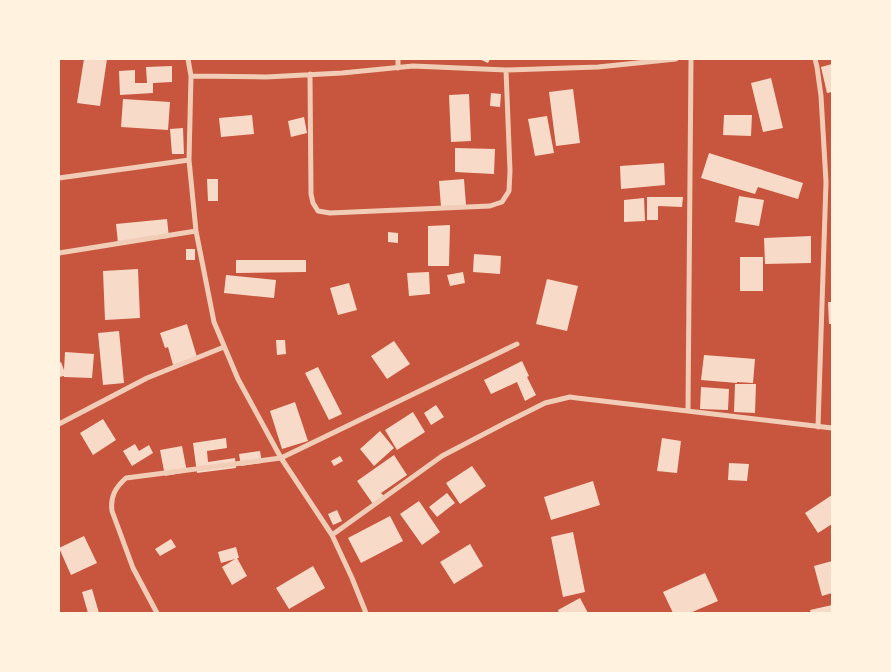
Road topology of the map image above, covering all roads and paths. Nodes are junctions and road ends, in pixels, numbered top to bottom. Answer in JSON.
{"nodes":[{"id":1,"x":188,"y":59,"type":"edge"},
{"id":2,"x":398,"y":59,"type":"edge"},
{"id":3,"x":676,"y":59,"type":"edge"},
{"id":4,"x":691,"y":59,"type":"edge"},
{"id":5,"x":815,"y":59,"type":"edge"},
{"id":6,"x":398,"y":68,"type":"junction"},
{"id":7,"x":506,"y":70,"type":"junction"},
{"id":8,"x":310,"y":74,"type":"junction"},
{"id":9,"x":191,"y":76,"type":"junction"},
{"id":10,"x":189,"y":160,"type":"junction"},
{"id":11,"x":59,"y":178,"type":"edge"},
{"id":12,"x":832,"y":180,"type":"edge"},
{"id":13,"x":826,"y":182,"type":"junction"},
{"id":14,"x":196,"y":231,"type":"junction"},
{"id":15,"x":59,"y":254,"type":"edge"},
{"id":16,"x":517,"y":344,"type":"dead end"},
{"id":17,"x":224,"y":347,"type":"junction"},
{"id":18,"x":688,"y":410,"type":"junction"},
{"id":19,"x":59,"y":424,"type":"edge"},
{"id":20,"x":818,"y":427,"type":"junction"},
{"id":21,"x":832,"y":428,"type":"edge"},
{"id":22,"x":281,"y":458,"type":"junction"},
{"id":23,"x":332,"y":535,"type":"junction"},
{"id":24,"x":158,"y":613,"type":"edge"},
{"id":25,"x":366,"y":613,"type":"edge"}],
"edges":[{"from":1,"to":9,"type":"street"},
{"from":2,"to":6,"type":"street"},
{"from":3,"to":7,"type":"street"},
{"from":4,"to":18,"type":"street"},
{"from":5,"to":13,"type":"street"},
{"from":6,"to":7,"type":"street"},
{"from":6,"to":8,"type":"street"},
{"from":7,"to":8,"type":"street"},
{"from":8,"to":9,"type":"street"},
{"from":9,"to":10,"type":"street"},
{"from":10,"to":11,"type":"street"},
{"from":10,"to":14,"type":"street"},
{"from":12,"to":13,"type":"street"},
{"from":13,"to":20,"type":"street"},
{"from":14,"to":15,"type":"street"},
{"from":14,"to":17,"type":"street"},
{"from":16,"to":22,"type":"street"},
{"from":17,"to":19,"type":"street"},
{"from":17,"to":22,"type":"street"},
{"from":18,"to":20,"type":"street"},
{"from":18,"to":23,"type":"street"},
{"from":20,"to":21,"type":"street"},
{"from":22,"to":23,"type":"street"},
{"from":22,"to":24,"type":"street"},
{"from":23,"to":25,"type":"street"}]}
